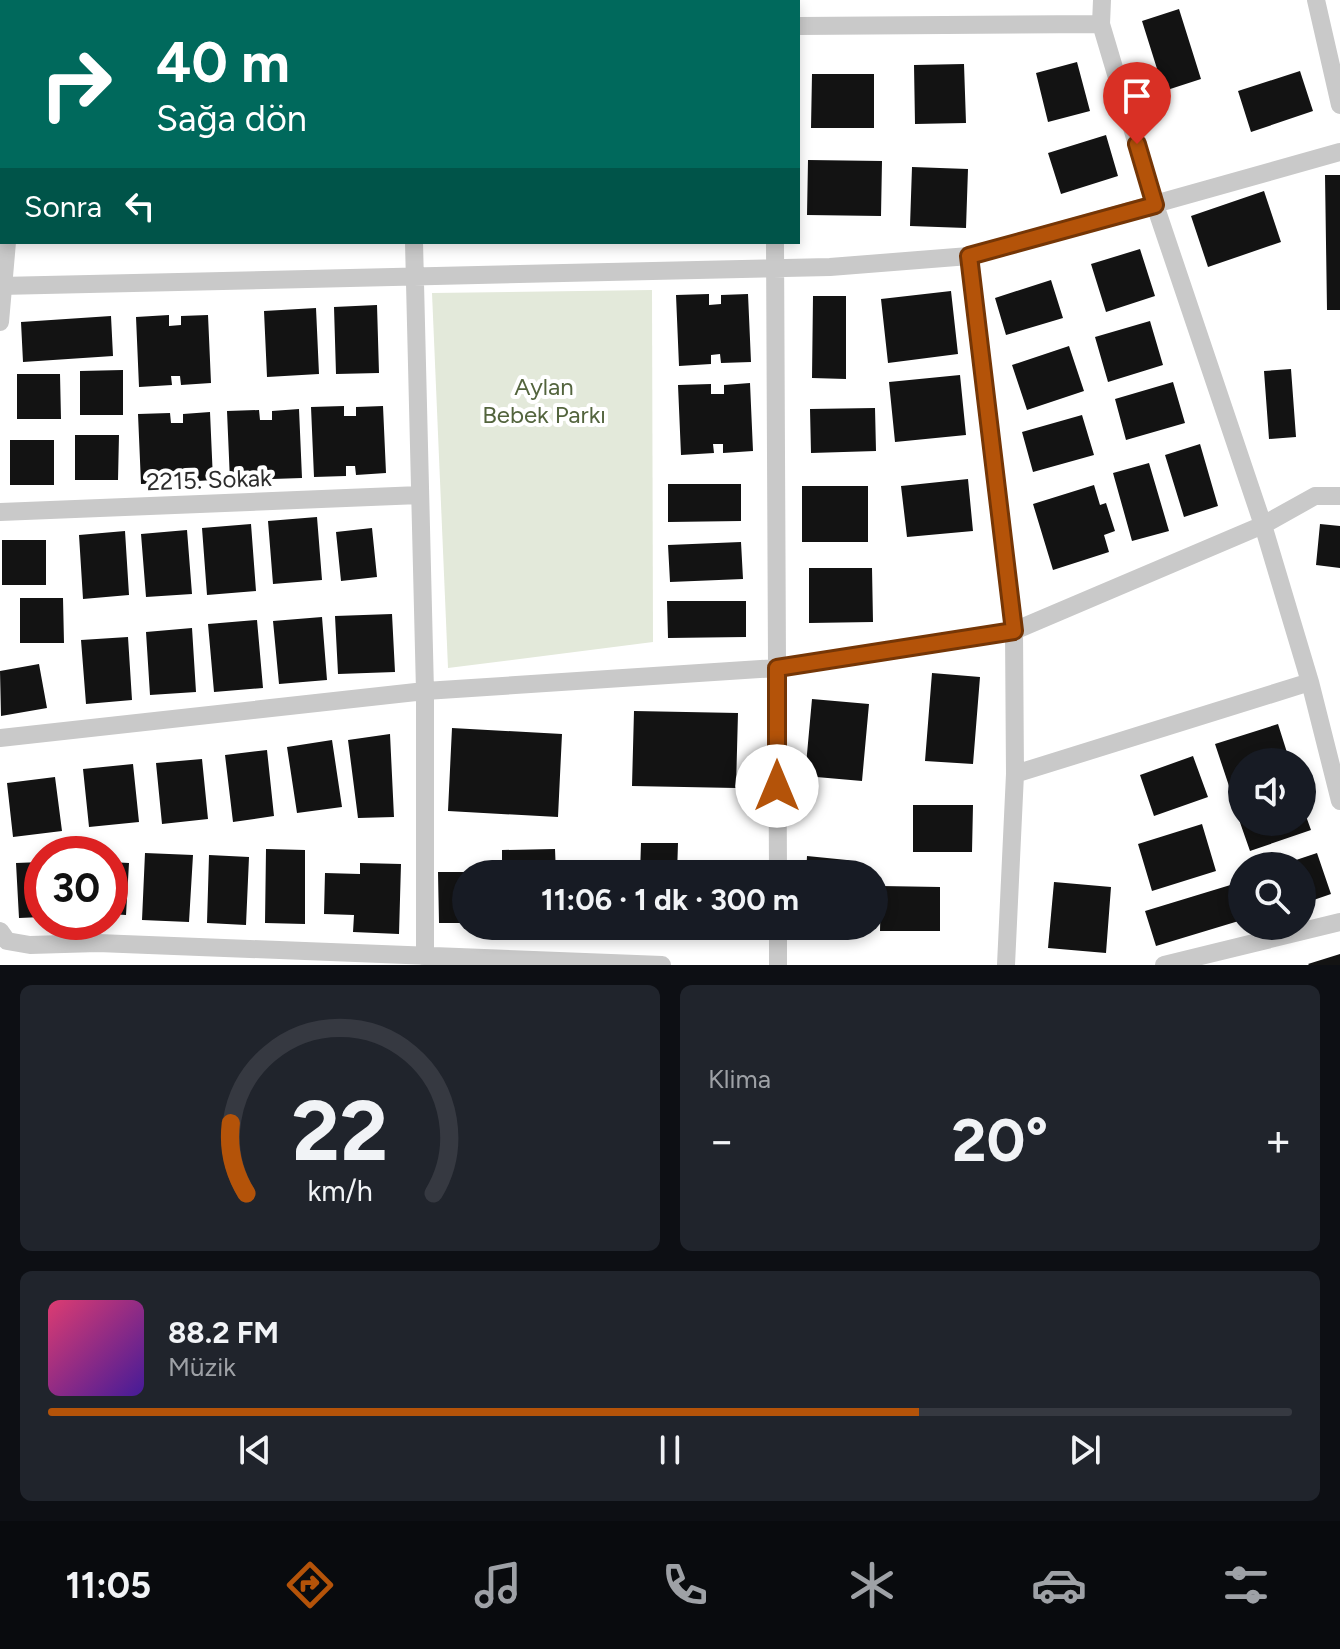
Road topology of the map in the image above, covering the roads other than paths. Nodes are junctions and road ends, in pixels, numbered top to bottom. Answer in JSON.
{"nodes":[{"id":1,"x":1102,"y":0,"type":"edge"},
{"id":2,"x":1316,"y":0,"type":"edge"},
{"id":3,"x":1101,"y":24,"type":"junction"},
{"id":4,"x":800,"y":26,"type":"edge"},
{"id":5,"x":1340,"y":105,"type":"edge"},
{"id":6,"x":1340,"y":152,"type":"edge"},
{"id":7,"x":1155,"y":205,"type":"junction"},
{"id":8,"x":7,"y":244,"type":"edge"},
{"id":9,"x":414,"y":244,"type":"edge"},
{"id":10,"x":775,"y":244,"type":"edge"},
{"id":11,"x":969,"y":256,"type":"junction"},
{"id":12,"x":775,"y":269,"type":"junction"},
{"id":13,"x":414,"y":277,"type":"junction"},
{"id":14,"x":2,"y":286,"type":"edge"},
{"id":15,"x":0,"y":322,"type":"edge"},
{"id":16,"x":420,"y":495,"type":"junction"},
{"id":17,"x":1340,"y":496,"type":"edge"},
{"id":18,"x":0,"y":512,"type":"edge"},
{"id":19,"x":1263,"y":525,"type":"junction"},
{"id":20,"x":1014,"y":631,"type":"junction"},
{"id":21,"x":777,"y":668,"type":"junction"},
{"id":22,"x":1310,"y":682,"type":"junction"},
{"id":23,"x":425,"y":691,"type":"junction"},
{"id":24,"x":0,"y":738,"type":"edge"},
{"id":25,"x":1015,"y":774,"type":"junction"},
{"id":26,"x":1340,"y":801,"type":"edge"},
{"id":27,"x":778,"y":860,"type":"edge"},
{"id":28,"x":1340,"y":922,"type":"edge"},
{"id":29,"x":0,"y":931,"type":"edge"},
{"id":30,"x":778,"y":940,"type":"edge"},
{"id":31,"x":425,"y":957,"type":"junction"},
{"id":32,"x":662,"y":965,"type":"edge"},
{"id":33,"x":778,"y":965,"type":"edge"},
{"id":34,"x":1006,"y":965,"type":"edge"},
{"id":35,"x":1164,"y":965,"type":"edge"}],
"edges":[{"from":1,"to":3,"type":"street"},
{"from":2,"to":5,"type":"street"},
{"from":3,"to":4,"type":"street"},
{"from":3,"to":7,"type":"street"},
{"from":6,"to":7,"type":"street"},
{"from":7,"to":11,"type":"street"},
{"from":7,"to":19,"type":"street"},
{"from":8,"to":14,"type":"street"},
{"from":9,"to":13,"type":"street"},
{"from":10,"to":12,"type":"street"},
{"from":11,"to":12,"type":"street"},
{"from":11,"to":20,"type":"street"},
{"from":12,"to":13,"type":"street"},
{"from":12,"to":21,"type":"street"},
{"from":13,"to":14,"type":"street"},
{"from":13,"to":16,"type":"street"},
{"from":14,"to":15,"type":"street"},
{"from":16,"to":18,"type":"street","name":"2215. Sokak"},
{"from":16,"to":23,"type":"street"},
{"from":17,"to":19,"type":"street"},
{"from":19,"to":20,"type":"street"},
{"from":19,"to":22,"type":"street"},
{"from":20,"to":21,"type":"street"},
{"from":20,"to":25,"type":"street"},
{"from":21,"to":23,"type":"street"},
{"from":21,"to":27,"type":"street"},
{"from":22,"to":25,"type":"street"},
{"from":22,"to":26,"type":"street"},
{"from":23,"to":24,"type":"street"},
{"from":23,"to":31,"type":"street"},
{"from":25,"to":34,"type":"street"},
{"from":28,"to":35,"type":"street"},
{"from":29,"to":31,"type":"street"},
{"from":30,"to":33,"type":"street"},
{"from":31,"to":32,"type":"street"}]}
